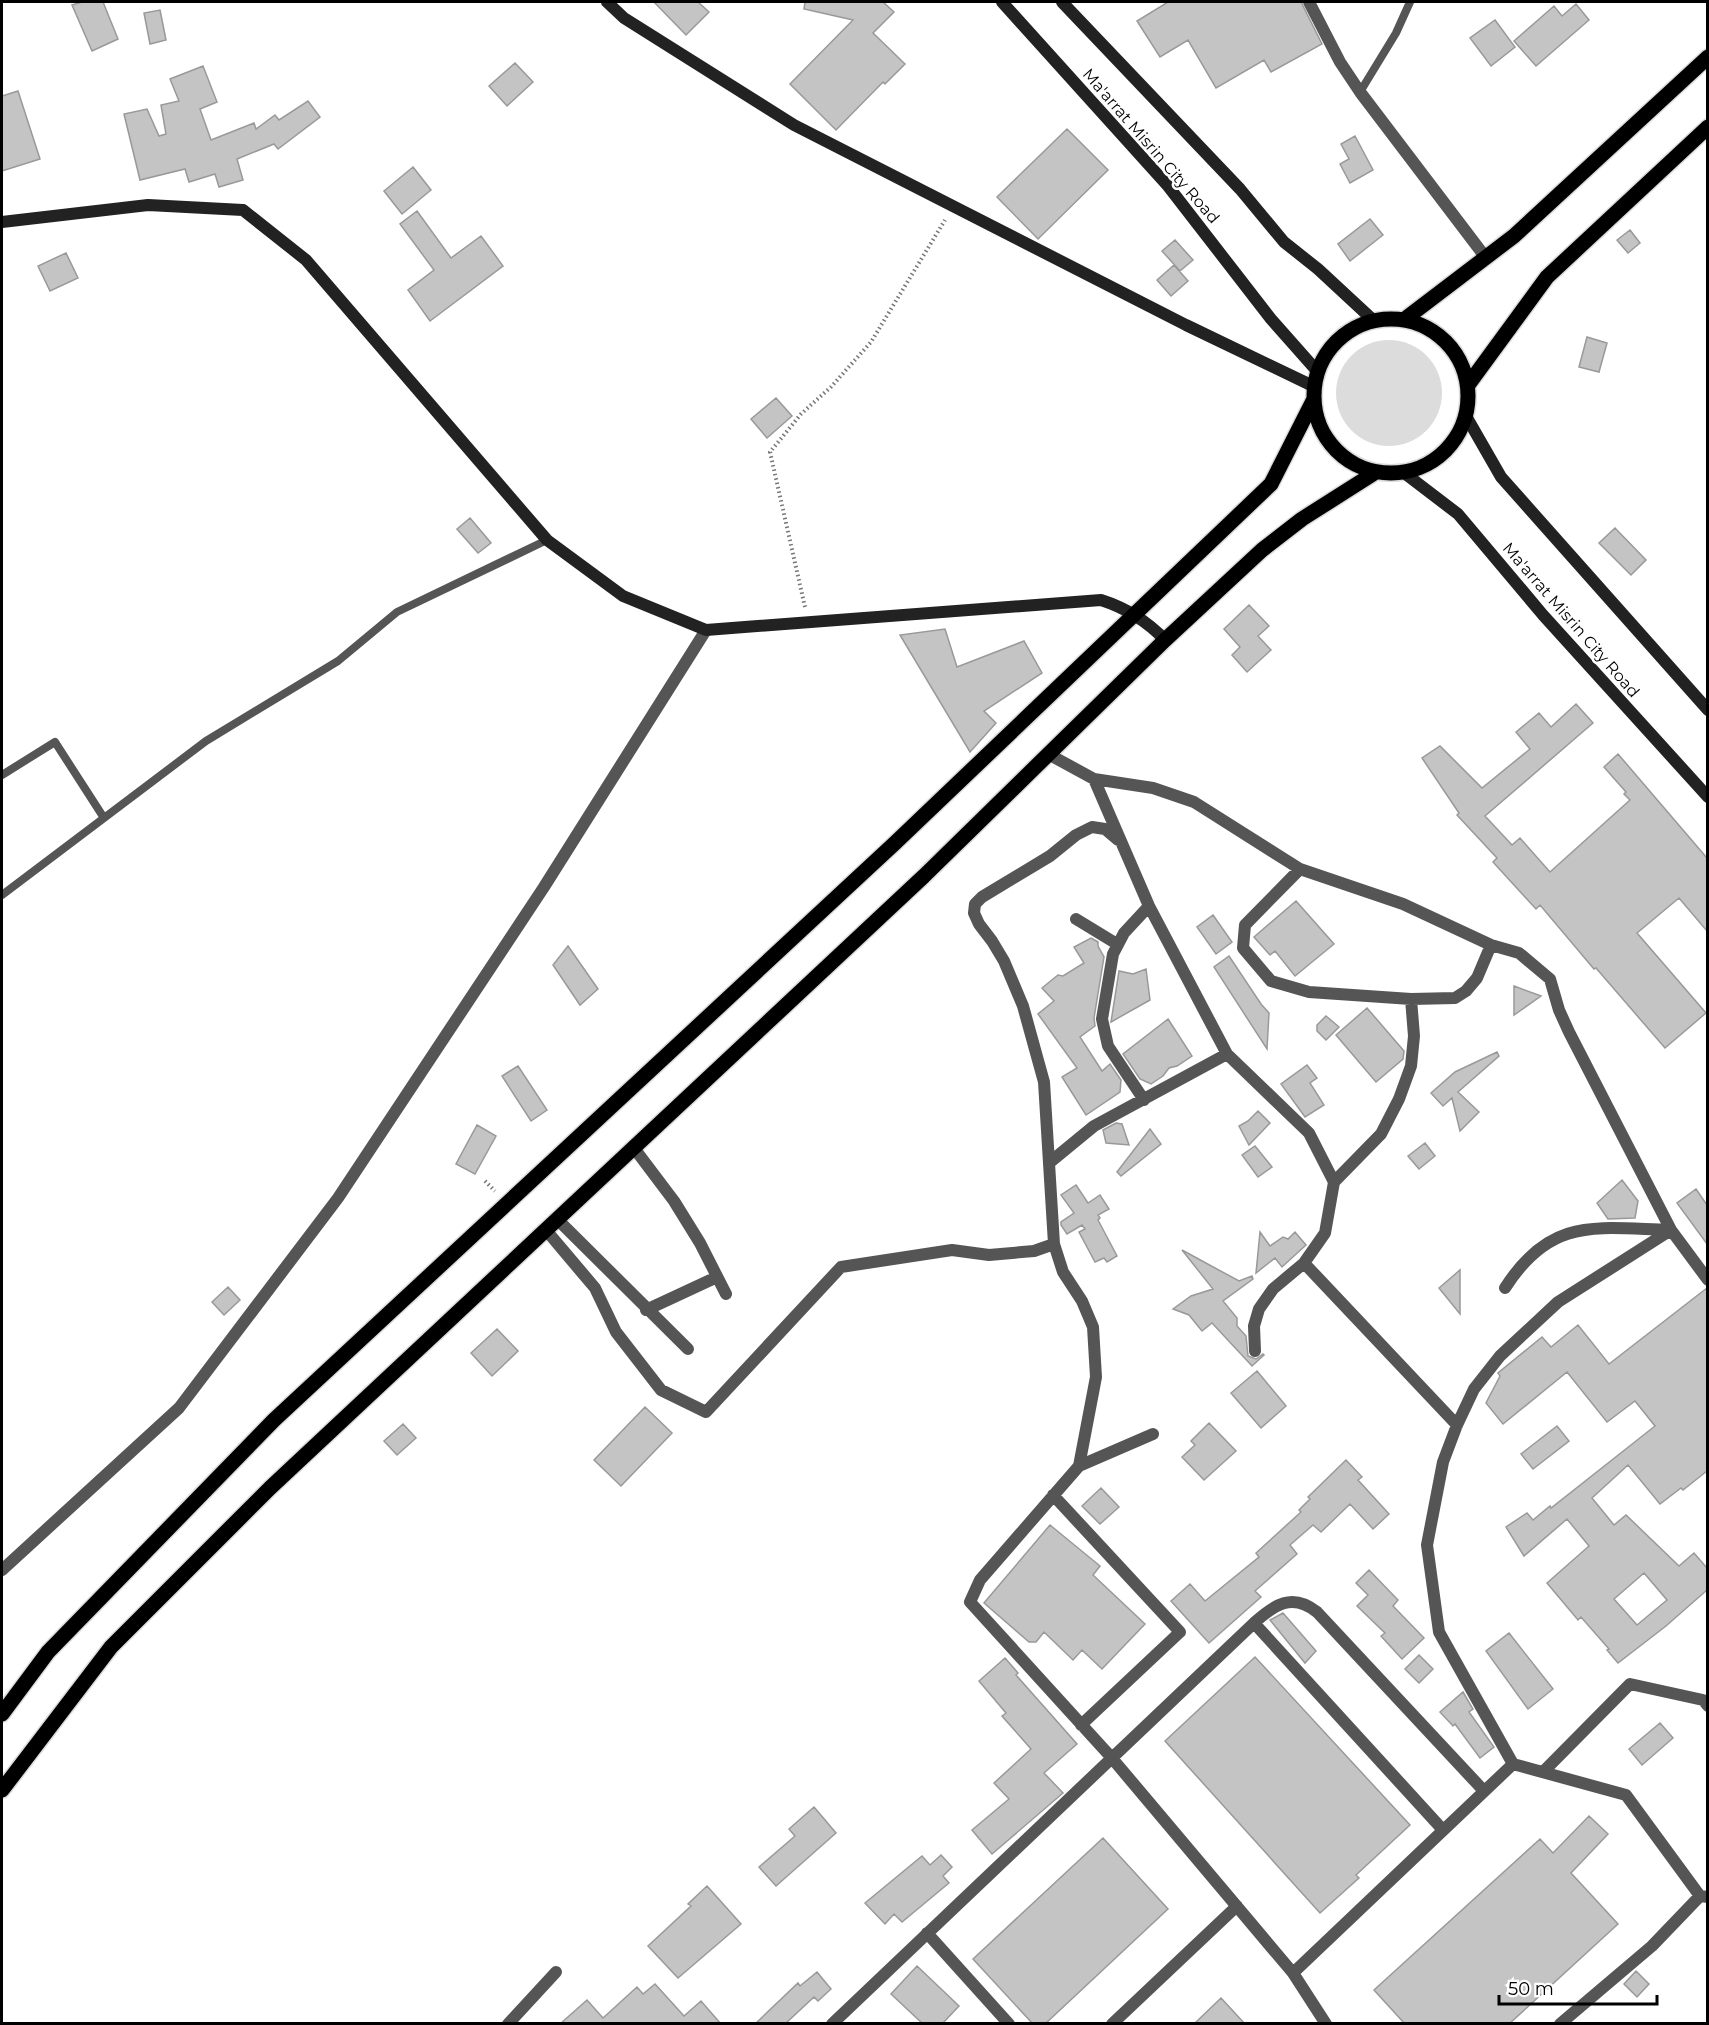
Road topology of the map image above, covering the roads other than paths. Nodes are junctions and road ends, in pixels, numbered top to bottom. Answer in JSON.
{"nodes":[{"id":1,"x":607,"y":2,"type":"edge"},
{"id":2,"x":1002,"y":2,"type":"edge"},
{"id":3,"x":1062,"y":2,"type":"edge"},
{"id":4,"x":1309,"y":2,"type":"edge"},
{"id":5,"x":1410,"y":2,"type":"edge"},
{"id":6,"x":1707,"y":57,"type":"edge"},
{"id":7,"x":1360,"y":92,"type":"junction"},
{"id":8,"x":1707,"y":126,"type":"edge"},
{"id":9,"x":2,"y":222,"type":"edge"},
{"id":10,"x":1486,"y":258,"type":"junction"},
{"id":11,"x":1405,"y":319,"type":"junction"},
{"id":12,"x":1373,"y":320,"type":"junction"},
{"id":13,"x":1468,"y":384,"type":"junction"},
{"id":14,"x":1315,"y":386,"type":"junction"},
{"id":15,"x":1466,"y":416,"type":"junction"},
{"id":16,"x":1376,"y":472,"type":"junction"},
{"id":17,"x":1403,"y":472,"type":"junction"},
{"id":18,"x":547,"y":540,"type":"junction"},
{"id":19,"x":1135,"y":615,"type":"junction"},
{"id":20,"x":706,"y":630,"type":"junction"},
{"id":21,"x":1165,"y":640,"type":"junction"},
{"id":22,"x":1707,"y":710,"type":"edge"},
{"id":23,"x":1050,"y":755,"type":"junction"},
{"id":24,"x":2,"y":775,"type":"edge"},
{"id":25,"x":1094,"y":779,"type":"junction"},
{"id":26,"x":1707,"y":797,"type":"edge"},
{"id":27,"x":104,"y":818,"type":"junction"},
{"id":28,"x":1120,"y":842,"type":"junction"},
{"id":29,"x":1300,"y":869,"type":"junction"},
{"id":30,"x":2,"y":895,"type":"edge"},
{"id":31,"x":1149,"y":906,"type":"junction"},
{"id":32,"x":1076,"y":919,"type":"dead end"},
{"id":33,"x":1117,"y":944,"type":"junction"},
{"id":34,"x":1491,"y":945,"type":"junction"},
{"id":35,"x":1412,"y":999,"type":"junction"},
{"id":36,"x":1227,"y":1054,"type":"junction"},
{"id":37,"x":1144,"y":1100,"type":"junction"},
{"id":38,"x":634,"y":1148,"type":"junction"},
{"id":39,"x":1049,"y":1163,"type":"junction"},
{"id":40,"x":1334,"y":1182,"type":"junction"},
{"id":41,"x":557,"y":1219,"type":"junction"},
{"id":42,"x":546,"y":1230,"type":"junction"},
{"id":43,"x":1671,"y":1230,"type":"junction"},
{"id":44,"x":1054,"y":1244,"type":"junction"},
{"id":45,"x":1304,"y":1263,"type":"junction"},
{"id":46,"x":717,"y":1277,"type":"junction"},
{"id":47,"x":1707,"y":1280,"type":"edge"},
{"id":48,"x":1505,"y":1288,"type":"dead end"},
{"id":49,"x":726,"y":1294,"type":"dead end"},
{"id":50,"x":646,"y":1310,"type":"junction"},
{"id":51,"x":688,"y":1349,"type":"dead end"},
{"id":52,"x":1255,"y":1351,"type":"dead end"},
{"id":53,"x":1457,"y":1425,"type":"junction"},
{"id":54,"x":1153,"y":1434,"type":"dead end"},
{"id":55,"x":1079,"y":1466,"type":"junction"},
{"id":56,"x":1053,"y":1495,"type":"junction"},
{"id":57,"x":2,"y":1570,"type":"edge"},
{"id":58,"x":1254,"y":1623,"type":"junction"},
{"id":59,"x":1707,"y":1706,"type":"edge"},
{"id":60,"x":2,"y":1714,"type":"edge"},
{"id":61,"x":1081,"y":1725,"type":"junction"},
{"id":62,"x":1111,"y":1757,"type":"junction"},
{"id":63,"x":1513,"y":1764,"type":"junction"},
{"id":64,"x":1543,"y":1772,"type":"junction"},
{"id":65,"x":2,"y":1790,"type":"edge"},
{"id":66,"x":1484,"y":1791,"type":"junction"},
{"id":67,"x":1443,"y":1830,"type":"junction"},
{"id":68,"x":1704,"y":1897,"type":"edge"},
{"id":69,"x":1237,"y":1906,"type":"junction"},
{"id":70,"x":927,"y":1933,"type":"junction"},
{"id":71,"x":556,"y":1972,"type":"dead end"},
{"id":72,"x":1293,"y":1973,"type":"junction"},
{"id":73,"x":508,"y":2024,"type":"edge"},
{"id":74,"x":832,"y":2024,"type":"edge"},
{"id":75,"x":1009,"y":2024,"type":"edge"},
{"id":76,"x":1112,"y":2024,"type":"edge"},
{"id":77,"x":1326,"y":2024,"type":"edge"},
{"id":78,"x":1560,"y":2024,"type":"edge"}],
"edges":[{"from":1,"to":14,"type":"street"},
{"from":2,"to":14,"type":"street","name":"Ma'arrat Misrin City Road"},
{"from":3,"to":12,"type":"street","name":"Ma'arrat Misrin City Road"},
{"from":4,"to":7,"type":"street"},
{"from":5,"to":7,"type":"lane"},
{"from":6,"to":10,"type":"main road"},
{"from":7,"to":10,"type":"street"},
{"from":8,"to":13,"type":"main road"},
{"from":9,"to":18,"type":"street"},
{"from":10,"to":11,"type":"main road"},
{"from":11,"to":12,"type":"main road"},
{"from":11,"to":13,"type":"main road"},
{"from":12,"to":14,"type":"main road"},
{"from":13,"to":15,"type":"main road"},
{"from":14,"to":16,"type":"main road"},
{"from":14,"to":19,"type":"main road"},
{"from":15,"to":17,"type":"main road"},
{"from":15,"to":22,"type":"street"},
{"from":16,"to":17,"type":"main road"},
{"from":16,"to":21,"type":"main road"},
{"from":17,"to":26,"type":"street","name":"Ma'arrat Misrin City Road"},
{"from":18,"to":20,"type":"street"},
{"from":18,"to":27,"type":"lane"},
{"from":19,"to":20,"type":"street"},
{"from":19,"to":21,"type":"street"},
{"from":19,"to":60,"type":"main road"},
{"from":20,"to":57,"type":"street"},
{"from":21,"to":23,"type":"main road"},
{"from":23,"to":25,"type":"street"},
{"from":23,"to":38,"type":"main road"},
{"from":24,"to":27,"type":"lane"},
{"from":25,"to":28,"type":"street"},
{"from":25,"to":29,"type":"street"},
{"from":27,"to":30,"type":"lane"},
{"from":28,"to":31,"type":"street"},
{"from":28,"to":39,"type":"street"},
{"from":29,"to":34,"type":"street"},
{"from":29,"to":35,"type":"street"},
{"from":31,"to":33,"type":"street"},
{"from":31,"to":36,"type":"street"},
{"from":32,"to":33,"type":"street"},
{"from":33,"to":37,"type":"street"},
{"from":34,"to":35,"type":"street"},
{"from":34,"to":43,"type":"street"},
{"from":35,"to":40,"type":"street"},
{"from":36,"to":37,"type":"street"},
{"from":36,"to":40,"type":"street"},
{"from":37,"to":39,"type":"street"},
{"from":38,"to":41,"type":"main road"},
{"from":38,"to":46,"type":"street"},
{"from":39,"to":44,"type":"street"},
{"from":40,"to":45,"type":"street"},
{"from":41,"to":42,"type":"main road"},
{"from":41,"to":50,"type":"street"},
{"from":42,"to":44,"type":"street"},
{"from":42,"to":65,"type":"main road"},
{"from":43,"to":47,"type":"street"},
{"from":43,"to":48,"type":"street"},
{"from":43,"to":53,"type":"street"},
{"from":44,"to":55,"type":"street"},
{"from":45,"to":52,"type":"street"},
{"from":45,"to":53,"type":"street"},
{"from":46,"to":49,"type":"street"},
{"from":46,"to":50,"type":"street"},
{"from":50,"to":51,"type":"street"},
{"from":53,"to":63,"type":"street"},
{"from":54,"to":55,"type":"street"},
{"from":55,"to":56,"type":"street"},
{"from":56,"to":61,"type":"street"},
{"from":56,"to":61,"type":"street"},
{"from":58,"to":62,"type":"street"},
{"from":58,"to":66,"type":"street"},
{"from":58,"to":67,"type":"street"},
{"from":59,"to":64,"type":"street"},
{"from":61,"to":62,"type":"street"},
{"from":62,"to":69,"type":"street"},
{"from":62,"to":70,"type":"street"},
{"from":63,"to":64,"type":"street"},
{"from":63,"to":66,"type":"street"},
{"from":64,"to":68,"type":"street"},
{"from":66,"to":67,"type":"street"},
{"from":67,"to":72,"type":"street"},
{"from":68,"to":78,"type":"street"},
{"from":69,"to":72,"type":"street"},
{"from":69,"to":76,"type":"street"},
{"from":70,"to":74,"type":"street"},
{"from":70,"to":75,"type":"street"},
{"from":71,"to":73,"type":"street"},
{"from":72,"to":77,"type":"street"}]}
